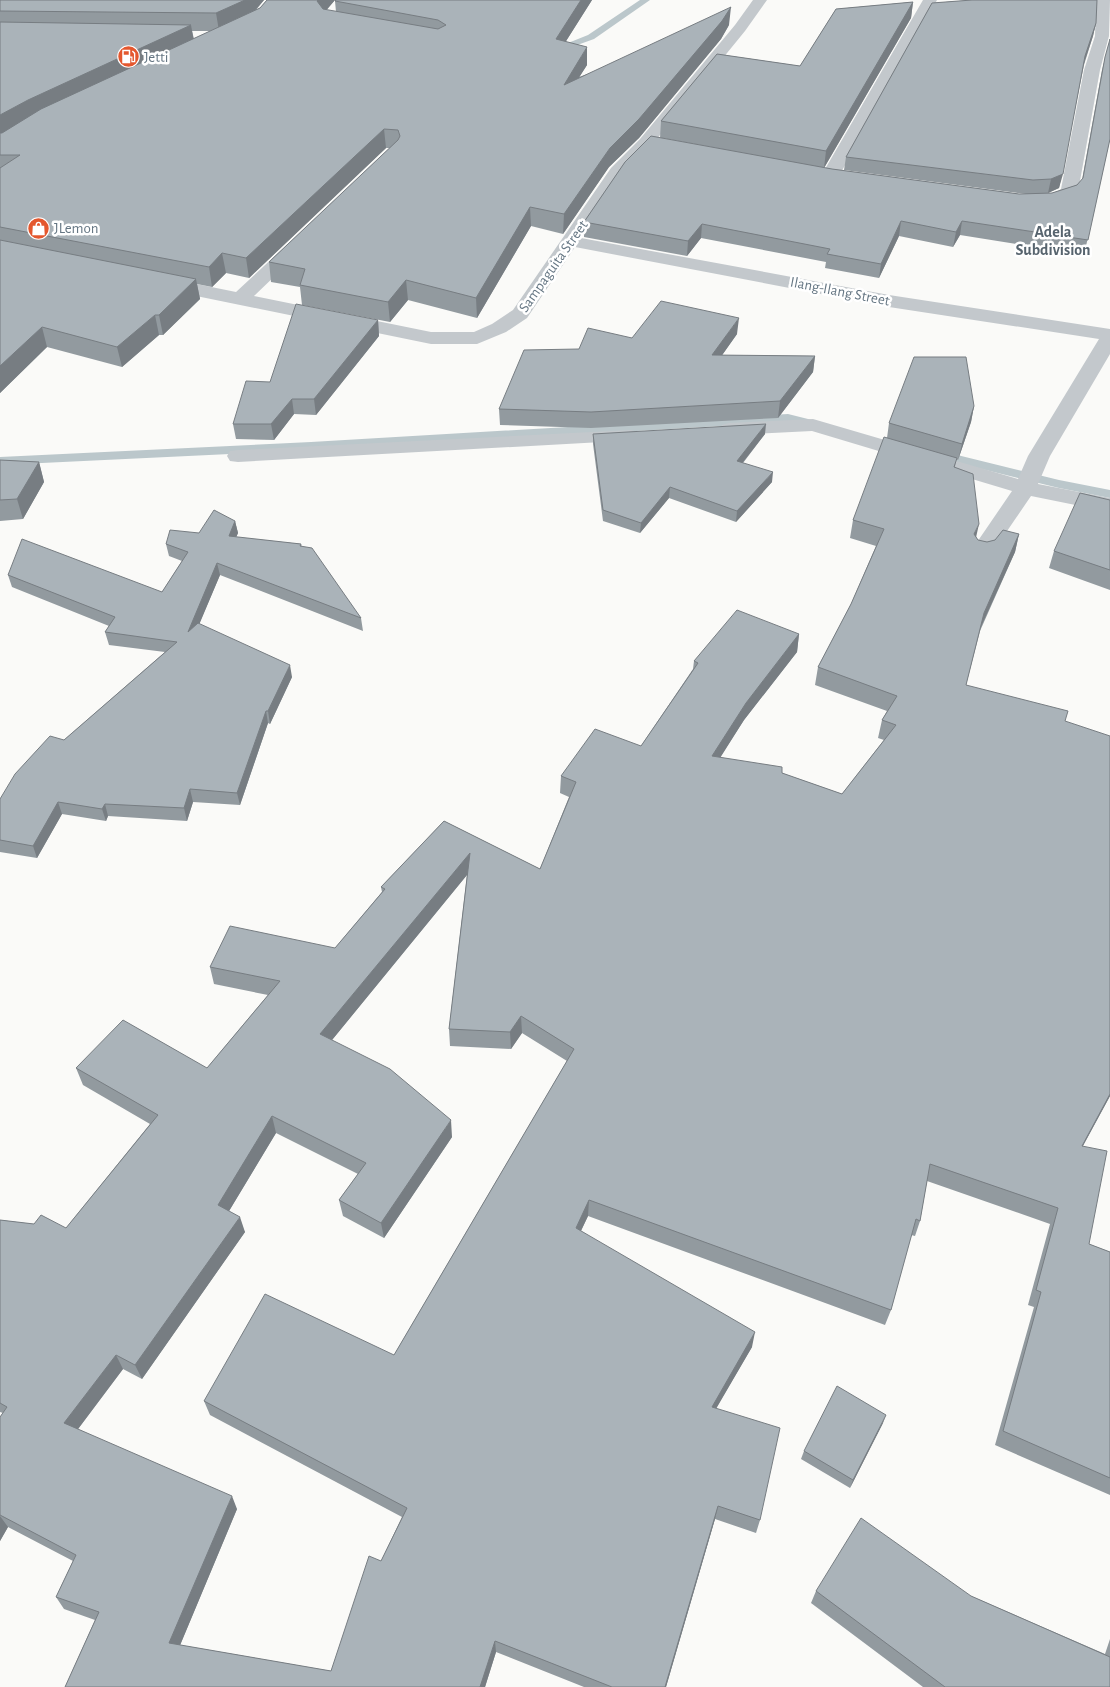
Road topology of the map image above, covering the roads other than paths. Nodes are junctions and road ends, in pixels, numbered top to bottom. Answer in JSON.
{"nodes":[{"id":1,"x":760,"y":0,"type":"edge"},
{"id":2,"x":930,"y":0,"type":"edge"},
{"id":3,"x":1104,"y":0,"type":"edge"},
{"id":4,"x":1110,"y":0,"type":"edge"},
{"id":5,"x":646,"y":142,"type":"junction"},
{"id":6,"x":665,"y":145,"type":"edge"},
{"id":7,"x":810,"y":172,"type":"edge"},
{"id":8,"x":830,"y":176,"type":"junction"},
{"id":9,"x":849,"y":178,"type":"edge"},
{"id":10,"x":1024,"y":201,"type":"edge"},
{"id":11,"x":309,"y":233,"type":"edge"},
{"id":12,"x":571,"y":241,"type":"junction"},
{"id":13,"x":144,"y":280,"type":"edge"},
{"id":14,"x":240,"y":299,"type":"junction"},
{"id":15,"x":1110,"y":336,"type":"edge"},
{"id":16,"x":714,"y":430,"type":"edge"},
{"id":17,"x":648,"y":434,"type":"edge"},
{"id":18,"x":238,"y":456,"type":"dead end"},
{"id":19,"x":1026,"y":486,"type":"junction"},
{"id":20,"x":1110,"y":505,"type":"edge"},
{"id":21,"x":982,"y":551,"type":"edge"}],
"edges":[{"from":1,"to":5,"type":"street","name":"Sampaguita Street"},
{"from":2,"to":8,"type":"street"},
{"from":3,"to":4,"type":"street"},
{"from":3,"to":10,"type":"street"},
{"from":5,"to":6,"type":"street"},
{"from":5,"to":12,"type":"street","name":"Sampaguita Street"},
{"from":7,"to":8,"type":"street"},
{"from":8,"to":9,"type":"street"},
{"from":11,"to":14,"type":"street"},
{"from":12,"to":14,"type":"street","name":"Sampaguita Street"},
{"from":12,"to":15,"type":"street","name":"Ilang-Ilang Street"},
{"from":13,"to":14,"type":"street","name":"Sampaguita Street"},
{"from":15,"to":19,"type":"street"},
{"from":16,"to":19,"type":"street"},
{"from":17,"to":18,"type":"street"},
{"from":19,"to":20,"type":"street"},
{"from":19,"to":21,"type":"street"}]}
